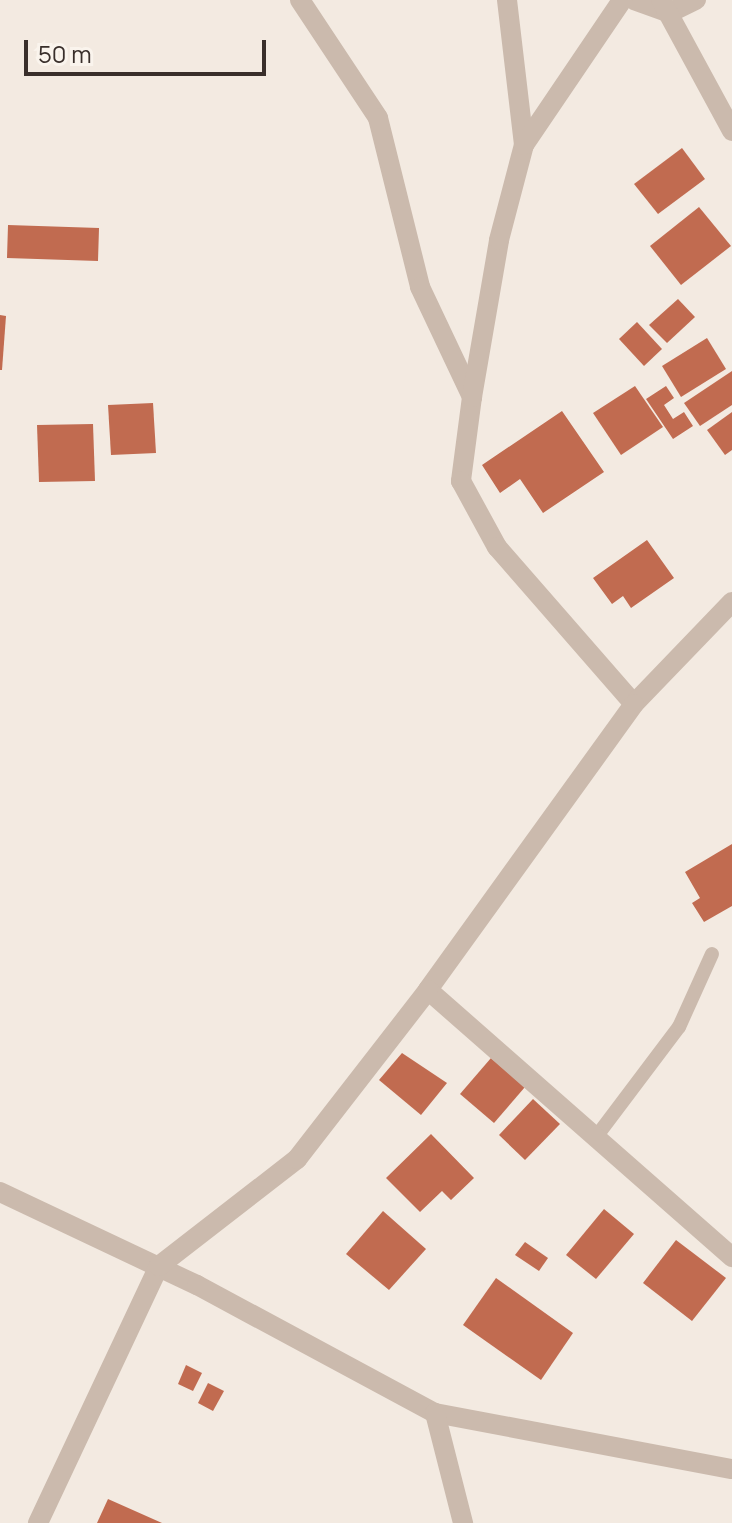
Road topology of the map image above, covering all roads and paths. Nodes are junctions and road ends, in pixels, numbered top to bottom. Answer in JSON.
{"nodes":[{"id":1,"x":300,"y":0,"type":"edge"},
{"id":2,"x":507,"y":0,"type":"edge"},
{"id":3,"x":622,"y":0,"type":"edge"},
{"id":4,"x":634,"y":0,"type":"edge"},
{"id":5,"x":696,"y":0,"type":"edge"},
{"id":6,"x":665,"y":6,"type":"edge"},
{"id":7,"x":732,"y":131,"type":"edge"},
{"id":8,"x":524,"y":145,"type":"junction"},
{"id":9,"x":472,"y":397,"type":"junction"},
{"id":10,"x":732,"y":602,"type":"edge"},
{"id":11,"x":634,"y":704,"type":"junction"},
{"id":12,"x":712,"y":954,"type":"dead end"},
{"id":13,"x":428,"y":990,"type":"junction"},
{"id":14,"x":596,"y":1137,"type":"junction"},
{"id":15,"x":0,"y":1192,"type":"edge"},
{"id":16,"x":732,"y":1257,"type":"edge"},
{"id":17,"x":159,"y":1266,"type":"junction"},
{"id":18,"x":435,"y":1413,"type":"junction"},
{"id":19,"x":732,"y":1469,"type":"edge"},
{"id":20,"x":38,"y":1523,"type":"edge"},
{"id":21,"x":463,"y":1523,"type":"edge"}],
"edges":[{"from":1,"to":9,"type":"street"},
{"from":2,"to":8,"type":"street"},
{"from":3,"to":8,"type":"street"},
{"from":4,"to":6,"type":"street"},
{"from":5,"to":6,"type":"street"},
{"from":6,"to":7,"type":"street"},
{"from":8,"to":9,"type":"street"},
{"from":9,"to":11,"type":"street"},
{"from":10,"to":11,"type":"street"},
{"from":11,"to":13,"type":"street"},
{"from":12,"to":14,"type":"lane"},
{"from":13,"to":14,"type":"street"},
{"from":13,"to":17,"type":"street"},
{"from":14,"to":16,"type":"street"},
{"from":15,"to":17,"type":"street"},
{"from":17,"to":18,"type":"street"},
{"from":17,"to":20,"type":"street"},
{"from":18,"to":19,"type":"street"},
{"from":18,"to":21,"type":"street"}]}
